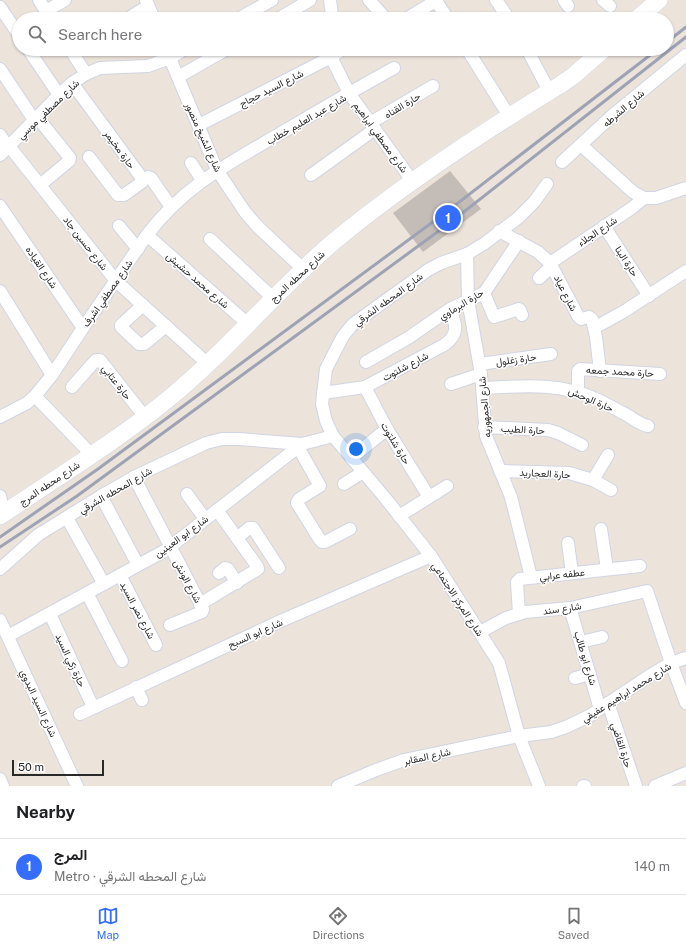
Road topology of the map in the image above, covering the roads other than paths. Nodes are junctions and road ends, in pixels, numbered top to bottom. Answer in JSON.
{"nodes":[{"id":1,"x":39,"y":0,"type":"edge"},
{"id":2,"x":65,"y":0,"type":"edge"},
{"id":3,"x":272,"y":0,"type":"edge"},
{"id":4,"x":310,"y":0,"type":"edge"},
{"id":5,"x":330,"y":0,"type":"edge"},
{"id":6,"x":369,"y":0,"type":"edge"},
{"id":7,"x":496,"y":0,"type":"edge"},
{"id":8,"x":659,"y":0,"type":"edge"},
{"id":9,"x":431,"y":2,"type":"edge"},
{"id":10,"x":147,"y":3,"type":"edge"},
{"id":11,"x":0,"y":7,"type":"edge"},
{"id":12,"x":46,"y":12,"type":"edge"},
{"id":13,"x":51,"y":12,"type":"edge"},
{"id":14,"x":136,"y":12,"type":"edge"},
{"id":15,"x":251,"y":12,"type":"edge"},
{"id":16,"x":290,"y":12,"type":"edge"},
{"id":17,"x":332,"y":12,"type":"edge"},
{"id":18,"x":380,"y":12,"type":"edge"},
{"id":19,"x":416,"y":12,"type":"edge"},
{"id":20,"x":441,"y":12,"type":"edge"},
{"id":21,"x":504,"y":12,"type":"edge"},
{"id":22,"x":645,"y":12,"type":"edge"},
{"id":23,"x":12,"y":25,"type":"edge"},
{"id":24,"x":686,"y":55,"type":"edge"},
{"id":25,"x":33,"y":56,"type":"edge"},
{"id":26,"x":76,"y":56,"type":"edge"},
{"id":27,"x":163,"y":56,"type":"edge"},
{"id":28,"x":169,"y":56,"type":"edge"},
{"id":29,"x":214,"y":56,"type":"edge"},
{"id":30,"x":325,"y":56,"type":"edge"},
{"id":31,"x":331,"y":56,"type":"edge"},
{"id":32,"x":471,"y":56,"type":"edge"},
{"id":33,"x":531,"y":56,"type":"edge"},
{"id":34,"x":596,"y":56,"type":"edge"},
{"id":35,"x":394,"y":68,"type":"dead end"},
{"id":36,"x":0,"y":69,"type":"edge"},
{"id":37,"x":86,"y":74,"type":"junction"},
{"id":38,"x":178,"y":77,"type":"junction"},
{"id":39,"x":72,"y":83,"type":"junction"},
{"id":40,"x":433,"y":86,"type":"dead end"},
{"id":41,"x":550,"y":91,"type":"junction"},
{"id":42,"x":349,"y":94,"type":"junction"},
{"id":43,"x":59,"y":95,"type":"junction"},
{"id":44,"x":509,"y":116,"type":"junction"},
{"id":45,"x":36,"y":119,"type":"junction"},
{"id":46,"x":199,"y":125,"type":"junction"},
{"id":47,"x":372,"y":126,"type":"junction"},
{"id":48,"x":0,"y":135,"type":"edge"},
{"id":49,"x":581,"y":145,"type":"junction"},
{"id":50,"x":6,"y":149,"type":"edge"},
{"id":51,"x":89,"y":157,"type":"dead end"},
{"id":52,"x":562,"y":162,"type":"dead end"},
{"id":53,"x":191,"y":163,"type":"dead end"},
{"id":54,"x":217,"y":170,"type":"junction"},
{"id":55,"x":311,"y":174,"type":"dead end"},
{"id":56,"x":144,"y":179,"type":"junction"},
{"id":57,"x":202,"y":180,"type":"junction"},
{"id":58,"x":413,"y":182,"type":"junction"},
{"id":59,"x":547,"y":184,"type":"dead end"},
{"id":60,"x":40,"y":185,"type":"junction"},
{"id":61,"x":686,"y":188,"type":"edge"},
{"id":62,"x":644,"y":198,"type":"junction"},
{"id":63,"x":0,"y":206,"type":"edge"},
{"id":64,"x":171,"y":207,"type":"junction"},
{"id":65,"x":119,"y":226,"type":"dead end"},
{"id":66,"x":604,"y":226,"type":"junction"},
{"id":67,"x":499,"y":231,"type":"junction"},
{"id":68,"x":147,"y":235,"type":"junction"},
{"id":69,"x":210,"y":239,"type":"dead end"},
{"id":70,"x":519,"y":241,"type":"junction"},
{"id":71,"x":138,"y":249,"type":"junction"},
{"id":72,"x":468,"y":254,"type":"junction"},
{"id":73,"x":551,"y":265,"type":"junction"},
{"id":74,"x":303,"y":269,"type":"junction"},
{"id":75,"x":686,"y":271,"type":"edge"},
{"id":76,"x":539,"y":278,"type":"dead end"},
{"id":77,"x":116,"y":281,"type":"junction"},
{"id":78,"x":0,"y":291,"type":"edge"},
{"id":79,"x":484,"y":293,"type":"junction"},
{"id":80,"x":649,"y":296,"type":"junction"},
{"id":81,"x":273,"y":298,"type":"junction"},
{"id":82,"x":468,"y":300,"type":"junction"},
{"id":83,"x":143,"y":305,"type":"junction"},
{"id":84,"x":450,"y":309,"type":"junction"},
{"id":85,"x":522,"y":315,"type":"dead end"},
{"id":86,"x":248,"y":324,"type":"junction"},
{"id":87,"x":166,"y":326,"type":"junction"},
{"id":88,"x":83,"y":328,"type":"junction"},
{"id":89,"x":594,"y":328,"type":"junction"},
{"id":90,"x":551,"y":354,"type":"dead end"},
{"id":91,"x":366,"y":362,"type":"dead end"},
{"id":92,"x":208,"y":364,"type":"junction"},
{"id":93,"x":481,"y":369,"type":"junction"},
{"id":94,"x":600,"y":370,"type":"junction"},
{"id":95,"x":660,"y":374,"type":"dead end"},
{"id":96,"x":52,"y":375,"type":"junction"},
{"id":97,"x":451,"y":384,"type":"dead end"},
{"id":98,"x":72,"y":387,"type":"dead end"},
{"id":99,"x":365,"y":388,"type":"junction"},
{"id":100,"x":483,"y":388,"type":"junction"},
{"id":101,"x":578,"y":392,"type":"junction"},
{"id":102,"x":323,"y":393,"type":"junction"},
{"id":103,"x":35,"y":396,"type":"junction"},
{"id":104,"x":145,"y":417,"type":"junction"},
{"id":105,"x":0,"y":418,"type":"edge"},
{"id":106,"x":648,"y":426,"type":"dead end"},
{"id":107,"x":484,"y":427,"type":"junction"},
{"id":108,"x":387,"y":429,"type":"junction"},
{"id":109,"x":333,"y":436,"type":"junction"},
{"id":110,"x":582,"y":445,"type":"dead end"},
{"id":111,"x":300,"y":446,"type":"junction"},
{"id":112,"x":91,"y":454,"type":"junction"},
{"id":113,"x":608,"y":455,"type":"dead end"},
{"id":114,"x":351,"y":458,"type":"junction"},
{"id":115,"x":500,"y":471,"type":"junction"},
{"id":116,"x":363,"y":472,"type":"junction"},
{"id":117,"x":134,"y":477,"type":"junction"},
{"id":118,"x":593,"y":480,"type":"junction"},
{"id":119,"x":344,"y":484,"type":"dead end"},
{"id":120,"x":447,"y":486,"type":"dead end"},
{"id":121,"x":611,"y":490,"type":"dead end"},
{"id":122,"x":187,"y":494,"type":"dead end"},
{"id":123,"x":0,"y":496,"type":"edge"},
{"id":124,"x":101,"y":496,"type":"junction"},
{"id":125,"x":429,"y":498,"type":"junction"},
{"id":126,"x":217,"y":510,"type":"junction"},
{"id":127,"x":2,"y":515,"type":"edge"},
{"id":128,"x":399,"y":516,"type":"junction"},
{"id":129,"x":67,"y":518,"type":"junction"},
{"id":130,"x":205,"y":519,"type":"junction"},
{"id":131,"x":350,"y":529,"type":"dead end"},
{"id":132,"x":601,"y":529,"type":"dead end"},
{"id":133,"x":237,"y":538,"type":"junction"},
{"id":134,"x":568,"y":543,"type":"dead end"},
{"id":135,"x":170,"y":547,"type":"junction"},
{"id":136,"x":431,"y":556,"type":"junction"},
{"id":137,"x":138,"y":565,"type":"junction"},
{"id":138,"x":640,"y":566,"type":"dead end"},
{"id":139,"x":279,"y":568,"type":"dead end"},
{"id":140,"x":0,"y":569,"type":"edge"},
{"id":141,"x":607,"y":569,"type":"junction"},
{"id":142,"x":219,"y":573,"type":"dead end"},
{"id":143,"x":572,"y":573,"type":"junction"},
{"id":144,"x":120,"y":575,"type":"junction"},
{"id":145,"x":531,"y":577,"type":"junction"},
{"id":146,"x":237,"y":583,"type":"junction"},
{"id":147,"x":104,"y":584,"type":"junction"},
{"id":148,"x":87,"y":593,"type":"junction"},
{"id":149,"x":200,"y":604,"type":"junction"},
{"id":150,"x":570,"y":608,"type":"junction"},
{"id":151,"x":50,"y":614,"type":"junction"},
{"id":152,"x":520,"y":614,"type":"junction"},
{"id":153,"x":0,"y":620,"type":"edge"},
{"id":154,"x":170,"y":625,"type":"dead end"},
{"id":155,"x":480,"y":632,"type":"junction"},
{"id":156,"x":8,"y":636,"type":"junction"},
{"id":157,"x":602,"y":637,"type":"dead end"},
{"id":158,"x":581,"y":642,"type":"junction"},
{"id":159,"x":156,"y":645,"type":"dead end"},
{"id":160,"x":686,"y":658,"type":"edge"},
{"id":161,"x":122,"y":661,"type":"dead end"},
{"id":162,"x":671,"y":664,"type":"junction"},
{"id":163,"x":590,"y":674,"type":"junction"},
{"id":164,"x":575,"y":678,"type":"dead end"},
{"id":165,"x":136,"y":687,"type":"junction"},
{"id":166,"x":142,"y":700,"type":"dead end"},
{"id":167,"x":686,"y":703,"type":"edge"},
{"id":168,"x":604,"y":706,"type":"junction"},
{"id":169,"x":93,"y":707,"type":"junction"},
{"id":170,"x":80,"y":714,"type":"dead end"},
{"id":171,"x":519,"y":736,"type":"junction"},
{"id":172,"x":686,"y":773,"type":"edge"},
{"id":173,"x":0,"y":779,"type":"edge"},
{"id":174,"x":3,"y":786,"type":"edge"},
{"id":175,"x":77,"y":786,"type":"edge"},
{"id":176,"x":338,"y":786,"type":"edge"},
{"id":177,"x":539,"y":786,"type":"edge"},
{"id":178,"x":636,"y":786,"type":"edge"},
{"id":179,"x":655,"y":786,"type":"edge"}],
"edges":[{"from":1,"to":12,"type":"street"},
{"from":2,"to":13,"type":"street"},
{"from":3,"to":15,"type":"street"},
{"from":4,"to":16,"type":"street"},
{"from":5,"to":17,"type":"street"},
{"from":6,"to":18,"type":"street"},
{"from":7,"to":21,"type":"street"},
{"from":8,"to":22,"type":"main road"},
{"from":9,"to":19,"type":"street"},
{"from":9,"to":20,"type":"street"},
{"from":10,"to":14,"type":"street"},
{"from":11,"to":23,"type":"street"},
{"from":24,"to":49,"type":"street","name":"شارع الشرطه"},
{"from":25,"to":43,"type":"street"},
{"from":26,"to":37,"type":"street"},
{"from":27,"to":37,"type":"street","name":"شارع مصطفي موسي"},
{"from":28,"to":38,"type":"street","name":"شارع الشيخ منصور"},
{"from":29,"to":38,"type":"street"},
{"from":30,"to":46,"type":"street","name":"شارع السيد حجاج"},
{"from":31,"to":42,"type":"street","name":"شارع مصطفي ابراهيم"},
{"from":32,"to":44,"type":"street"},
{"from":33,"to":41,"type":"street"},
{"from":34,"to":41,"type":"main road","name":"شارع محطه المرج"},
{"from":35,"to":42,"type":"street","name":"شارع عبد العليم خطاب"},
{"from":36,"to":45,"type":"street"},
{"from":37,"to":39,"type":"street","name":"شارع مصطفي موسي"},
{"from":38,"to":46,"type":"street","name":"شارع الشيخ منصور"},
{"from":39,"to":43,"type":"street","name":"شارع مصطفي موسي"},
{"from":39,"to":56,"type":"street","name":"حارة مخيمر"},
{"from":40,"to":47,"type":"street","name":"حارة القناه"},
{"from":41,"to":44,"type":"main road","name":"شارع محطه المرج"},
{"from":42,"to":47,"type":"street","name":"شارع مصطفي ابراهيم"},
{"from":42,"to":54,"type":"street","name":"شارع عبد العليم خطاب"},
{"from":43,"to":45,"type":"street","name":"شارع مصطفي موسي"},
{"from":44,"to":58,"type":"main road","name":"شارع محطه المرج"},
{"from":45,"to":50,"type":"street","name":"شارع مصطفي موسي"},
{"from":45,"to":60,"type":"street"},
{"from":46,"to":54,"type":"street","name":"شارع الشيخ منصور"},
{"from":47,"to":55,"type":"street","name":"حارة القناه"},
{"from":47,"to":58,"type":"street","name":"شارع مصطفي ابراهيم"},
{"from":48,"to":50,"type":"street","name":"شارع حسين جاد"},
{"from":49,"to":52,"type":"street","name":"شارع الشرطه"},
{"from":49,"to":62,"type":"street"},
{"from":50,"to":60,"type":"street","name":"شارع حسين جاد"},
{"from":51,"to":56,"type":"street"},
{"from":53,"to":57,"type":"street"},
{"from":54,"to":57,"type":"street","name":"شارع مصطفي اشرف"},
{"from":54,"to":74,"type":"street","name":"شارع الشيخ منصور"},
{"from":56,"to":64,"type":"street","name":"حارة مخيمر"},
{"from":57,"to":64,"type":"street","name":"شارع مصطفي اشرف"},
{"from":58,"to":74,"type":"main road","name":"شارع محطه المرج"},
{"from":59,"to":67,"type":"street","name":"شارع المحطه الشرقي"},
{"from":60,"to":77,"type":"street","name":"شارع حسين جاد"},
{"from":61,"to":62,"type":"street"},
{"from":62,"to":66,"type":"street","name":"شارع الجلاء"},
{"from":63,"to":88,"type":"street","name":"شارع القياده"},
{"from":64,"to":68,"type":"street","name":"شارع مصطفي اشرف"},
{"from":65,"to":71,"type":"street"},
{"from":66,"to":73,"type":"street","name":"شارع الجلاء"},
{"from":66,"to":80,"type":"street","name":"حارة البنا"},
{"from":67,"to":70,"type":"street","name":"شارع عياد"},
{"from":67,"to":72,"type":"street","name":"شارع المحطه الشرقي"},
{"from":68,"to":71,"type":"street","name":"شارع مصطفي اشرف"},
{"from":68,"to":86,"type":"street","name":"شارع محمد حشيش"},
{"from":69,"to":81,"type":"street"},
{"from":70,"to":73,"type":"street","name":"شارع عياد"},
{"from":70,"to":79,"type":"street","name":"حارة البرماوي"},
{"from":71,"to":77,"type":"street","name":"شارع مصطفي اشرف"},
{"from":72,"to":82,"type":"street","name":"شارع الجمهوريه"},
{"from":72,"to":102,"type":"street","name":"شارع المحطه الشرقي"},
{"from":73,"to":76,"type":"street","name":"شارع الجلاء"},
{"from":73,"to":89,"type":"street","name":"شارع عياد"},
{"from":74,"to":81,"type":"main road","name":"شارع محطه المرج"},
{"from":75,"to":80,"type":"street"},
{"from":77,"to":83,"type":"street","name":"شارع حسين جاد"},
{"from":77,"to":88,"type":"street","name":"شارع مصطفي اشرف"},
{"from":78,"to":96,"type":"street"},
{"from":79,"to":82,"type":"street","name":"حارة البرماوي"},
{"from":79,"to":85,"type":"street"},
{"from":80,"to":89,"type":"street"},
{"from":81,"to":86,"type":"main road","name":"شارع محطه المرج"},
{"from":82,"to":84,"type":"street","name":"حارة البرماوي"},
{"from":82,"to":93,"type":"street","name":"شارع الجمهوريه"},
{"from":83,"to":87,"type":"street","name":"شارع حسين جاد"},
{"from":83,"to":87,"type":"street"},
{"from":84,"to":91,"type":"street","name":"حارة البرماوي"},
{"from":84,"to":99,"type":"street","name":"شارع شلتوت"},
{"from":86,"to":92,"type":"main road","name":"شارع محطه المرج"},
{"from":87,"to":92,"type":"street","name":"شارع حسين جاد"},
{"from":88,"to":96,"type":"street","name":"شارع مصطفي اشرف"},
{"from":89,"to":94,"type":"street"},
{"from":90,"to":93,"type":"street","name":"حارة زغلول"},
{"from":92,"to":104,"type":"main road","name":"شارع محطه المرج"},
{"from":93,"to":97,"type":"street","name":"حارة زغلول"},
{"from":93,"to":100,"type":"street","name":"شارع الجمهوريه"},
{"from":94,"to":95,"type":"street","name":"حارة محمد جمعه"},
{"from":94,"to":101,"type":"street","name":"حارة محمد جمعه"},
{"from":96,"to":103,"type":"street","name":"شارع مصطفي اشرف"},
{"from":98,"to":104,"type":"street","name":"حارة عتابي"},
{"from":99,"to":102,"type":"street","name":"شارع شلتوت"},
{"from":99,"to":108,"type":"street","name":"حارة شلتوت"},
{"from":100,"to":101,"type":"street","name":"حارة الوحش"},
{"from":100,"to":107,"type":"street","name":"شارع الجمهوريه"},
{"from":101,"to":106,"type":"street","name":"حارة الوحش"},
{"from":102,"to":109,"type":"street","name":"شارع المحطه الشرقي"},
{"from":103,"to":105,"type":"street","name":"شارع مصطفي اشرف"},
{"from":103,"to":112,"type":"street"},
{"from":104,"to":112,"type":"main road","name":"شارع محطه المرج"},
{"from":107,"to":110,"type":"street","name":"حارة الطيب"},
{"from":107,"to":115,"type":"street","name":"شارع الجمهوريه"},
{"from":108,"to":114,"type":"street"},
{"from":108,"to":125,"type":"street","name":"حارة شلتوت"},
{"from":109,"to":111,"type":"street","name":"شارع المحطه الشرقي"},
{"from":109,"to":114,"type":"street","name":"شارع المركز الاجتماعي"},
{"from":111,"to":117,"type":"street","name":"شارع المحطه الشرقي"},
{"from":111,"to":126,"type":"street","name":"شارع ابو العينين"},
{"from":111,"to":131,"type":"street"},
{"from":112,"to":127,"type":"main road","name":"شارع محطه المرج"},
{"from":113,"to":118,"type":"street"},
{"from":114,"to":116,"type":"street","name":"شارع المركز الاجتماعي"},
{"from":115,"to":118,"type":"street","name":"حارة العجاريد"},
{"from":115,"to":145,"type":"street","name":"شارع الجمهوريه"},
{"from":116,"to":119,"type":"street"},
{"from":116,"to":128,"type":"street","name":"شارع المركز الاجتماعي"},
{"from":117,"to":124,"type":"street","name":"شارع المحطه الشرقي"},
{"from":117,"to":135,"type":"street","name":"شارع الونش"},
{"from":118,"to":121,"type":"street","name":"حارة العجاريد"},
{"from":120,"to":125,"type":"street"},
{"from":122,"to":130,"type":"street"},
{"from":123,"to":127,"type":"street"},
{"from":124,"to":129,"type":"street","name":"شارع المحطه الشرقي"},
{"from":124,"to":137,"type":"street"},
{"from":125,"to":128,"type":"street"},
{"from":126,"to":130,"type":"street","name":"شارع ابو العينين"},
{"from":126,"to":133,"type":"street"},
{"from":128,"to":136,"type":"street","name":"شارع المركز الاجتماعي"},
{"from":129,"to":140,"type":"street","name":"شارع المحطه الشرقي"},
{"from":129,"to":147,"type":"street"},
{"from":130,"to":135,"type":"street","name":"شارع ابو العينين"},
{"from":132,"to":141,"type":"street"},
{"from":133,"to":139,"type":"street"},
{"from":133,"to":146,"type":"street"},
{"from":134,"to":143,"type":"street"},
{"from":135,"to":137,"type":"street","name":"شارع ابو العينين"},
{"from":135,"to":149,"type":"street","name":"شارع الونش"},
{"from":136,"to":155,"type":"street","name":"شارع المركز الاجتماعي"},
{"from":136,"to":165,"type":"street","name":"شارع ابو السبح"},
{"from":137,"to":144,"type":"street","name":"شارع ابو العينين"},
{"from":138,"to":141,"type":"street","name":"عطفه عرابي"},
{"from":141,"to":143,"type":"street","name":"عطفه عرابي"},
{"from":142,"to":146,"type":"street"},
{"from":143,"to":145,"type":"street","name":"عطفه عرابي"},
{"from":144,"to":147,"type":"street","name":"شارع ابو العينين"},
{"from":144,"to":159,"type":"street","name":"شارع نصر السيد"},
{"from":145,"to":152,"type":"street","name":"عطفه عرابي"},
{"from":146,"to":149,"type":"street"},
{"from":147,"to":148,"type":"street","name":"شارع ابو العينين"},
{"from":148,"to":151,"type":"street","name":"شارع ابو العينين"},
{"from":148,"to":161,"type":"street"},
{"from":149,"to":154,"type":"street","name":"شارع الونش"},
{"from":150,"to":152,"type":"street","name":"شارع سند"},
{"from":150,"to":158,"type":"street","name":"شارع ابو طالب"},
{"from":150,"to":162,"type":"street","name":"شارع سند"},
{"from":151,"to":156,"type":"street","name":"شارع ابو العينين"},
{"from":151,"to":169,"type":"street","name":"حارة زكي السيد"},
{"from":152,"to":155,"type":"street","name":"شارع سند"},
{"from":153,"to":156,"type":"street","name":"شارع السيد البدوي"},
{"from":155,"to":171,"type":"street","name":"شارع المركز الاجتماعي"},
{"from":156,"to":175,"type":"street","name":"شارع السيد البدوي"},
{"from":157,"to":158,"type":"street"},
{"from":158,"to":163,"type":"street","name":"شارع ابو طالب"},
{"from":160,"to":162,"type":"street","name":"شارع محمد ابراهيم عفيفي"},
{"from":162,"to":167,"type":"street"},
{"from":162,"to":168,"type":"street","name":"شارع محمد ابراهيم عفيفي"},
{"from":163,"to":164,"type":"street"},
{"from":163,"to":168,"type":"street","name":"شارع ابو طالب"},
{"from":165,"to":166,"type":"street"},
{"from":165,"to":169,"type":"street","name":"شارع ابو السبح"},
{"from":168,"to":171,"type":"street","name":"شارع محمد ابراهيم عفيفي"},
{"from":168,"to":178,"type":"street","name":"حارة القاضي"},
{"from":169,"to":170,"type":"street","name":"شارع ابو السبح"},
{"from":171,"to":176,"type":"street","name":"شارع المقابر"},
{"from":171,"to":177,"type":"street","name":"شارع المركز الاجتماعي"},
{"from":172,"to":179,"type":"street"},
{"from":173,"to":174,"type":"street"}]}
